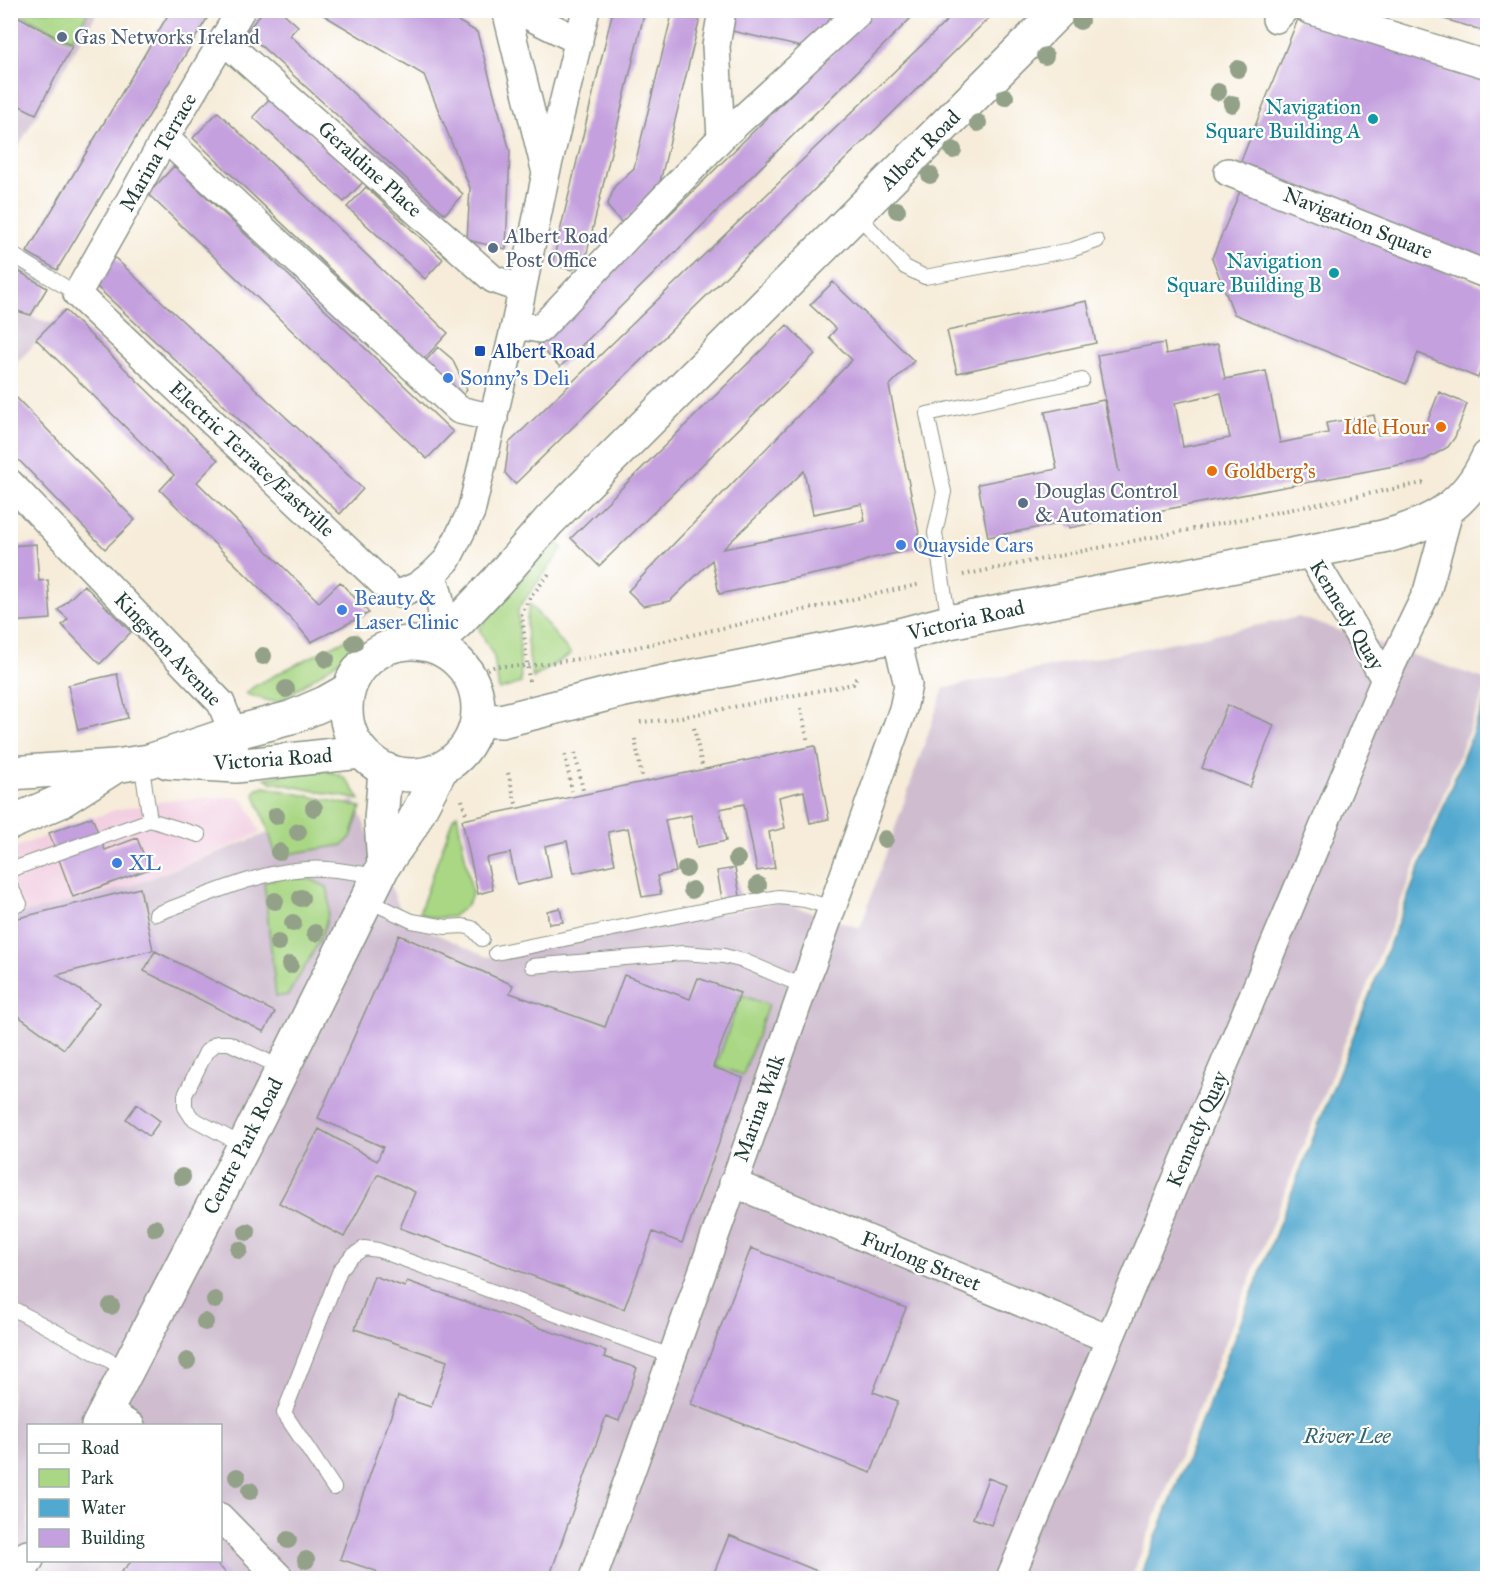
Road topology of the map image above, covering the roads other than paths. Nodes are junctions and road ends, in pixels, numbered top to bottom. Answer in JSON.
{"nodes":[{"id":1,"x":241,"y":10,"type":"edge"},
{"id":2,"x":506,"y":10,"type":"edge"},
{"id":3,"x":517,"y":10,"type":"edge"},
{"id":4,"x":586,"y":10,"type":"edge"},
{"id":5,"x":722,"y":10,"type":"edge"},
{"id":6,"x":858,"y":10,"type":"edge"},
{"id":7,"x":1308,"y":10,"type":"edge"},
{"id":8,"x":1054,"y":13,"type":"edge"},
{"id":9,"x":223,"y":40,"type":"junction"},
{"id":10,"x":579,"y":41,"type":"junction"},
{"id":11,"x":1488,"y":65,"type":"edge"},
{"id":12,"x":165,"y":138,"type":"junction"},
{"id":13,"x":721,"y":138,"type":"junction"},
{"id":14,"x":1228,"y":172,"type":"dead end"},
{"id":15,"x":546,"y":173,"type":"junction"},
{"id":16,"x":856,"y":213,"type":"junction"},
{"id":17,"x":1097,"y":242,"type":"dead end"},
{"id":18,"x":10,"y":253,"type":"edge"},
{"id":19,"x":1488,"y":275,"type":"edge"},
{"id":20,"x":522,"y":289,"type":"junction"},
{"id":21,"x":77,"y":294,"type":"junction"},
{"id":22,"x":515,"y":325,"type":"junction"},
{"id":23,"x":1082,"y":380,"type":"dead end"},
{"id":24,"x":494,"y":418,"type":"junction"},
{"id":25,"x":1488,"y":457,"type":"edge"},
{"id":26,"x":10,"y":483,"type":"edge"},
{"id":27,"x":1450,"y":508,"type":"junction"},
{"id":28,"x":1309,"y":552,"type":"junction"},
{"id":29,"x":434,"y":574,"type":"junction"},
{"id":30,"x":949,"y":622,"type":"junction"},
{"id":31,"x":896,"y":636,"type":"junction"},
{"id":32,"x":438,"y":639,"type":"junction"},
{"id":33,"x":1385,"y":679,"type":"junction"},
{"id":34,"x":348,"y":690,"type":"junction"},
{"id":35,"x":478,"y":720,"type":"junction"},
{"id":36,"x":233,"y":734,"type":"junction"},
{"id":37,"x":373,"y":761,"type":"junction"},
{"id":38,"x":135,"y":763,"type":"junction"},
{"id":39,"x":236,"y":766,"type":"junction"},
{"id":40,"x":441,"y":770,"type":"junction"},
{"id":41,"x":10,"y":773,"type":"edge"},
{"id":42,"x":150,"y":820,"type":"junction"},
{"id":43,"x":10,"y":823,"type":"edge"},
{"id":44,"x":199,"y":835,"type":"dead end"},
{"id":45,"x":10,"y":870,"type":"edge"},
{"id":46,"x":377,"y":880,"type":"junction"},
{"id":47,"x":10,"y":886,"type":"edge"},
{"id":48,"x":20,"y":904,"type":"dead end"},
{"id":49,"x":833,"y":908,"type":"junction"},
{"id":50,"x":156,"y":914,"type":"dead end"},
{"id":51,"x":482,"y":939,"type":"dead end"},
{"id":52,"x":496,"y":953,"type":"dead end"},
{"id":53,"x":532,"y":966,"type":"dead end"},
{"id":54,"x":803,"y":986,"type":"junction"},
{"id":55,"x":282,"y":1068,"type":"junction"},
{"id":56,"x":244,"y":1146,"type":"junction"},
{"id":57,"x":733,"y":1183,"type":"junction"},
{"id":58,"x":10,"y":1307,"type":"edge"},
{"id":59,"x":1109,"y":1339,"type":"junction"},
{"id":60,"x":671,"y":1356,"type":"junction"},
{"id":61,"x":127,"y":1370,"type":"junction"},
{"id":62,"x":112,"y":1420,"type":"edge"},
{"id":63,"x":334,"y":1488,"type":"dead end"},
{"id":64,"x":222,"y":1519,"type":"edge"},
{"id":65,"x":27,"y":1559,"type":"edge"},
{"id":66,"x":17,"y":1578,"type":"edge"},
{"id":67,"x":280,"y":1578,"type":"edge"},
{"id":68,"x":593,"y":1578,"type":"edge"},
{"id":69,"x":1010,"y":1578,"type":"edge"}],
"edges":[{"from":1,"to":9,"type":"street","name":"Marina Terrace"},
{"from":2,"to":15,"type":"street"},
{"from":3,"to":10,"type":"street"},
{"from":4,"to":10,"type":"street"},
{"from":5,"to":13,"type":"street"},
{"from":6,"to":13,"type":"street"},
{"from":7,"to":11,"type":"street"},
{"from":8,"to":16,"type":"street","name":"Albert Road"},
{"from":9,"to":12,"type":"street","name":"Marina Terrace"},
{"from":9,"to":20,"type":"street","name":"Geraldine Place"},
{"from":10,"to":15,"type":"street"},
{"from":12,"to":21,"type":"street","name":"Marina Terrace"},
{"from":12,"to":24,"type":"street"},
{"from":13,"to":22,"type":"street"},
{"from":14,"to":19,"type":"street","name":"Navigation Square"},
{"from":15,"to":20,"type":"street"},
{"from":16,"to":17,"type":"lane"},
{"from":16,"to":32,"type":"street","name":"Albert Road"},
{"from":18,"to":21,"type":"lane"},
{"from":20,"to":22,"type":"street"},
{"from":21,"to":29,"type":"street","name":"Electric Terrace/Eastville"},
{"from":22,"to":24,"type":"street"},
{"from":23,"to":30,"type":"lane"},
{"from":24,"to":29,"type":"street"},
{"from":25,"to":27,"type":"street","name":"Victoria Road"},
{"from":26,"to":36,"type":"street","name":"Kingston Avenue"},
{"from":27,"to":28,"type":"street","name":"Victoria Road"},
{"from":27,"to":33,"type":"street","name":"Kennedy Quay"},
{"from":28,"to":30,"type":"street","name":"Victoria Road"},
{"from":28,"to":33,"type":"street","name":"Kennedy Quay"},
{"from":29,"to":32,"type":"street"},
{"from":30,"to":31,"type":"street","name":"Victoria Road"},
{"from":31,"to":35,"type":"street","name":"Victoria Road"},
{"from":31,"to":49,"type":"street","name":"Marina Walk"},
{"from":32,"to":34,"type":"street"},
{"from":32,"to":35,"type":"street"},
{"from":33,"to":59,"type":"street","name":"Kennedy Quay"},
{"from":34,"to":36,"type":"street","name":"Victoria Road"},
{"from":34,"to":37,"type":"street"},
{"from":35,"to":40,"type":"street"},
{"from":36,"to":38,"type":"street","name":"Victoria Road"},
{"from":36,"to":39,"type":"street","name":"Kingston Avenue"},
{"from":37,"to":39,"type":"street","name":"Victoria Road"},
{"from":37,"to":40,"type":"street"},
{"from":37,"to":46,"type":"street"},
{"from":38,"to":39,"type":"street","name":"Victoria Road"},
{"from":38,"to":41,"type":"street","name":"Victoria Road"},
{"from":38,"to":42,"type":"lane"},
{"from":38,"to":43,"type":"street"},
{"from":40,"to":46,"type":"street","name":"Centre Park Road"},
{"from":42,"to":44,"type":"lane"},
{"from":42,"to":45,"type":"lane"},
{"from":46,"to":50,"type":"lane"},
{"from":46,"to":51,"type":"lane"},
{"from":46,"to":55,"type":"street","name":"Centre Park Road"},
{"from":47,"to":48,"type":"lane"},
{"from":49,"to":52,"type":"lane"},
{"from":49,"to":54,"type":"street","name":"Marina Walk"},
{"from":53,"to":54,"type":"lane"},
{"from":54,"to":57,"type":"street","name":"Marina Walk"},
{"from":55,"to":56,"type":"street","name":"Centre Park Road"},
{"from":55,"to":56,"type":"lane"},
{"from":56,"to":61,"type":"street","name":"Centre Park Road"},
{"from":57,"to":59,"type":"street","name":"Furlong Street"},
{"from":57,"to":60,"type":"street","name":"Marina Walk"},
{"from":58,"to":61,"type":"lane"},
{"from":59,"to":69,"type":"street","name":"Kennedy Quay"},
{"from":60,"to":63,"type":"lane"},
{"from":60,"to":68,"type":"street","name":"Marina Walk"},
{"from":61,"to":62,"type":"street","name":"Centre Park Road"},
{"from":64,"to":67,"type":"street"},
{"from":65,"to":66,"type":"street"}]}
